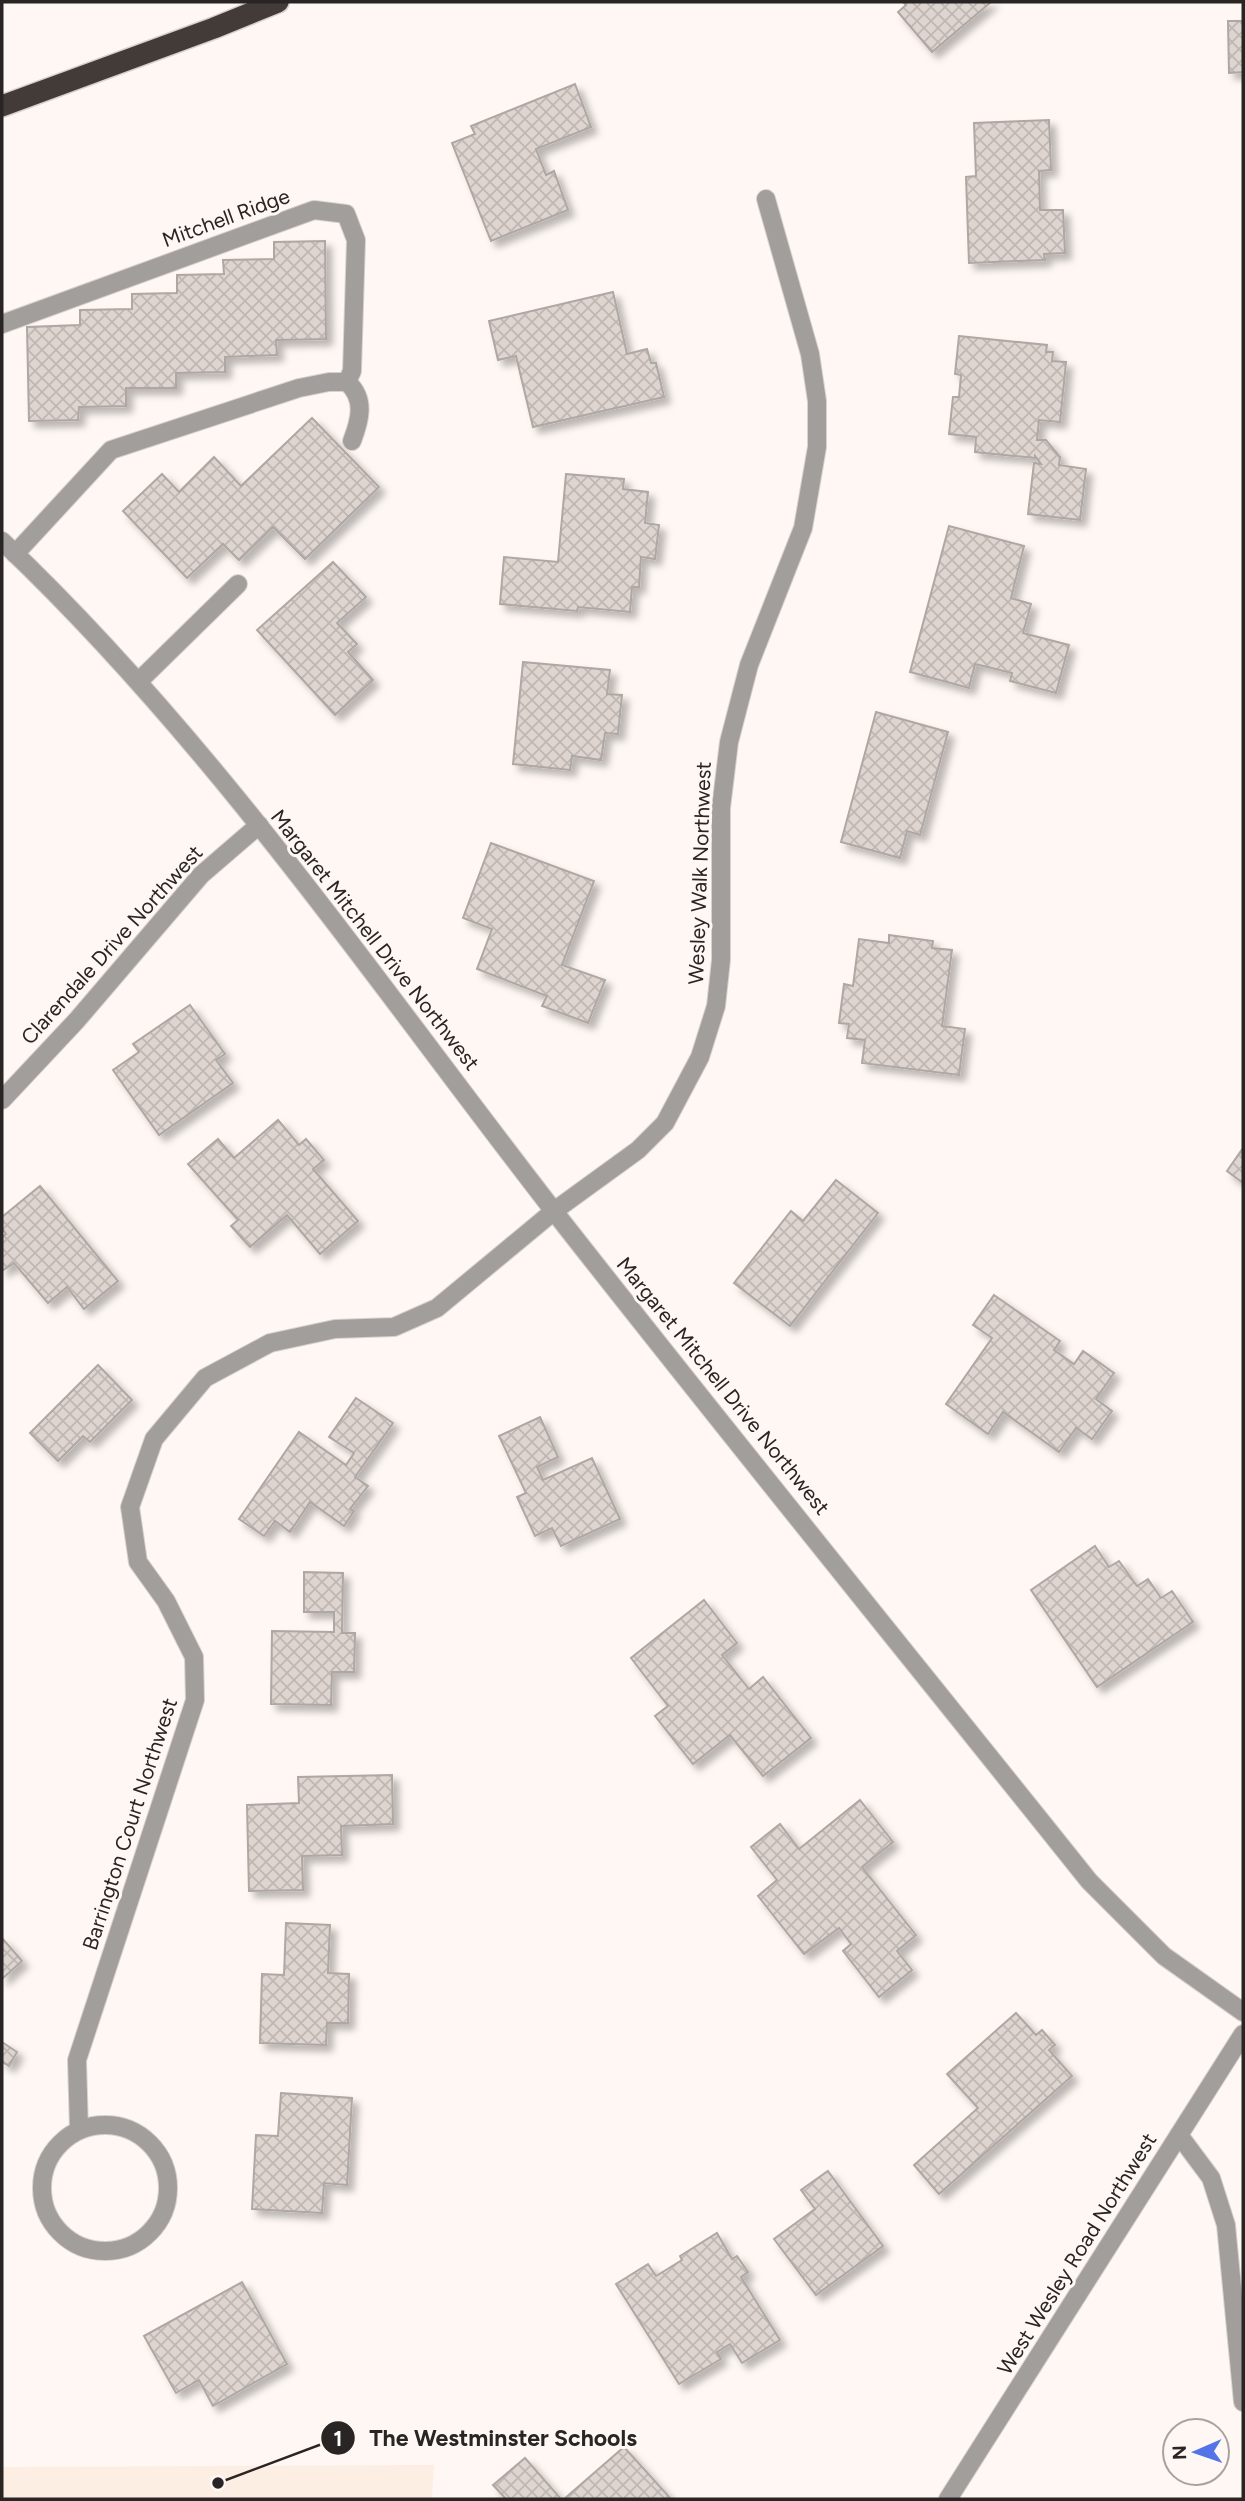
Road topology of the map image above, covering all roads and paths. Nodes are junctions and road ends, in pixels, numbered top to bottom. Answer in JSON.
{"nodes":[{"id":1,"x":278,"y":2,"type":"edge"},
{"id":2,"x":2,"y":106,"type":"edge"},
{"id":3,"x":766,"y":199,"type":"dead end"},
{"id":4,"x":2,"y":324,"type":"edge"},
{"id":5,"x":347,"y":382,"type":"junction"},
{"id":6,"x":352,"y":441,"type":"dead end"},
{"id":7,"x":2,"y":541,"type":"edge"},
{"id":8,"x":15,"y":554,"type":"junction"},
{"id":9,"x":238,"y":584,"type":"dead end"},
{"id":10,"x":139,"y":681,"type":"junction"},
{"id":11,"x":259,"y":825,"type":"junction"},
{"id":12,"x":2,"y":1100,"type":"edge"},
{"id":13,"x":554,"y":1211,"type":"junction"},
{"id":14,"x":1243,"y":2012,"type":"edge"},
{"id":15,"x":1243,"y":2034,"type":"edge"},
{"id":16,"x":79,"y":2130,"type":"junction"},
{"id":17,"x":1179,"y":2135,"type":"junction"},
{"id":18,"x":1243,"y":2402,"type":"edge"},
{"id":19,"x":948,"y":2499,"type":"edge"}],
"edges":[{"from":1,"to":2,"type":"highway"},
{"from":3,"to":13,"type":"street","name":"Wesley Walk Northwest"},
{"from":4,"to":5,"type":"street","name":"Mitchell Ridge"},
{"from":5,"to":6,"type":"street"},
{"from":5,"to":8,"type":"street"},
{"from":7,"to":8,"type":"street","name":"Margaret Mitchell Drive Northwest"},
{"from":8,"to":10,"type":"street","name":"Margaret Mitchell Drive Northwest"},
{"from":9,"to":10,"type":"street"},
{"from":10,"to":11,"type":"street","name":"Margaret Mitchell Drive Northwest"},
{"from":11,"to":12,"type":"street","name":"Clarendale Drive Northwest"},
{"from":11,"to":13,"type":"street","name":"Margaret Mitchell Drive Northwest"},
{"from":13,"to":14,"type":"street","name":"Margaret Mitchell Drive Northwest"},
{"from":13,"to":16,"type":"street","name":"Barrington Court Northwest"},
{"from":15,"to":17,"type":"street","name":"West Wesley Road Northwest"},
{"from":16,"to":16,"type":"street"},
{"from":17,"to":18,"type":"street"},
{"from":17,"to":19,"type":"street","name":"West Wesley Road Northwest"}]}
